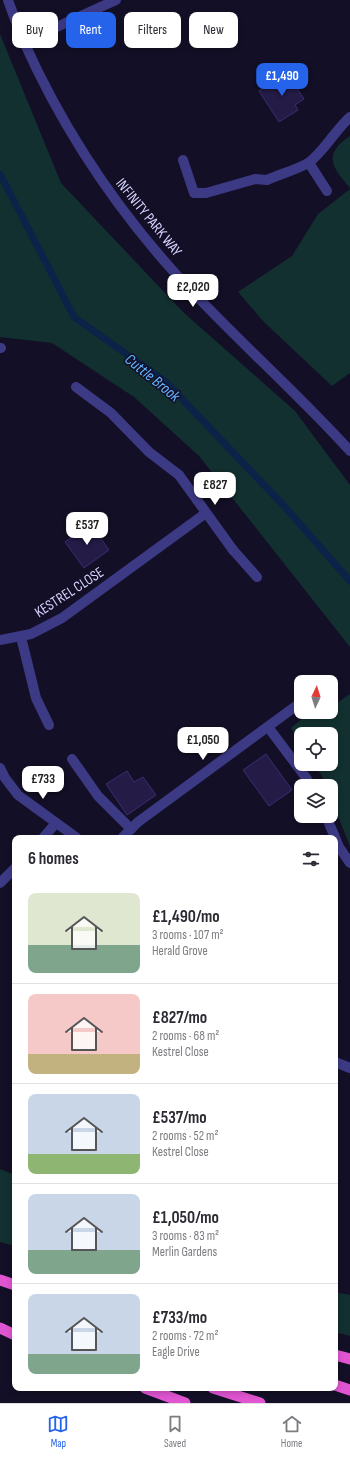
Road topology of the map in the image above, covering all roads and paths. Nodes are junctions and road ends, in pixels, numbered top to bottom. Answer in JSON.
{"nodes":[{"id":1,"x":8,"y":0,"type":"edge"},
{"id":2,"x":116,"y":0,"type":"edge"},
{"id":3,"x":13,"y":12,"type":"edge"},
{"id":4,"x":58,"y":26,"type":"edge"},
{"id":5,"x":27,"y":48,"type":"edge"},
{"id":6,"x":350,"y":117,"type":"edge"},
{"id":7,"x":183,"y":160,"type":"dead end"},
{"id":8,"x":309,"y":163,"type":"junction"},
{"id":9,"x":327,"y":191,"type":"dead end"},
{"id":10,"x":76,"y":387,"type":"dead end"},
{"id":11,"x":350,"y":451,"type":"edge"},
{"id":12,"x":206,"y":513,"type":"junction"},
{"id":13,"x":257,"y":577,"type":"dead end"},
{"id":14,"x":21,"y":637,"type":"junction"},
{"id":15,"x":0,"y":640,"type":"edge"},
{"id":16,"x":294,"y":708,"type":"edge"},
{"id":17,"x":49,"y":725,"type":"dead end"},
{"id":18,"x":268,"y":727,"type":"junction"},
{"id":19,"x":72,"y":759,"type":"dead end"},
{"id":20,"x":0,"y":768,"type":"edge"},
{"id":21,"x":307,"y":779,"type":"edge"},
{"id":22,"x":56,"y":823,"type":"junction"},
{"id":23,"x":329,"y":823,"type":"edge"},
{"id":24,"x":131,"y":830,"type":"junction"},
{"id":25,"x":46,"y":835,"type":"edge"},
{"id":26,"x":73,"y":835,"type":"edge"},
{"id":27,"x":125,"y":835,"type":"edge"},
{"id":28,"x":334,"y":835,"type":"edge"},
{"id":29,"x":338,"y":846,"type":"edge"},
{"id":30,"x":350,"y":863,"type":"edge"},
{"id":31,"x":12,"y":871,"type":"edge"},
{"id":32,"x":0,"y":883,"type":"edge"},
{"id":33,"x":338,"y":1063,"type":"edge"},
{"id":34,"x":350,"y":1068,"type":"edge"},
{"id":35,"x":2,"y":1281,"type":"edge"},
{"id":36,"x":12,"y":1283,"type":"edge"},
{"id":37,"x":0,"y":1322,"type":"edge"},
{"id":38,"x":12,"y":1326,"type":"edge"},
{"id":39,"x":0,"y":1328,"type":"edge"},
{"id":40,"x":12,"y":1334,"type":"edge"},
{"id":41,"x":338,"y":1356,"type":"edge"},
{"id":42,"x":350,"y":1359,"type":"edge"},
{"id":43,"x":338,"y":1386,"type":"edge"},
{"id":44,"x":350,"y":1390,"type":"edge"},
{"id":45,"x":153,"y":1391,"type":"edge"},
{"id":46,"x":222,"y":1391,"type":"edge"},
{"id":47,"x":185,"y":1403,"type":"edge"},
{"id":48,"x":260,"y":1403,"type":"edge"}],
"edges":[{"from":1,"to":3,"type":"street","name":"INFINITY PARK WAY"},
{"from":2,"to":4,"type":"street"},
{"from":5,"to":11,"type":"street","name":"INFINITY PARK WAY"},
{"from":6,"to":8,"type":"street"},
{"from":7,"to":8,"type":"street"},
{"from":8,"to":9,"type":"street"},
{"from":10,"to":12,"type":"street"},
{"from":12,"to":13,"type":"street"},
{"from":12,"to":14,"type":"street","name":"KESTREL CLOSE"},
{"from":14,"to":15,"type":"street","name":"KESTREL CLOSE"},
{"from":14,"to":17,"type":"street"},
{"from":16,"to":18,"type":"street"},
{"from":18,"to":21,"type":"street"},
{"from":18,"to":24,"type":"street"},
{"from":19,"to":24,"type":"street"},
{"from":20,"to":22,"type":"street"},
{"from":22,"to":25,"type":"street"},
{"from":22,"to":26,"type":"street"},
{"from":23,"to":28,"type":"street"},
{"from":24,"to":27,"type":"street"},
{"from":29,"to":30,"type":"street"},
{"from":31,"to":32,"type":"street"},
{"from":33,"to":34,"type":"street"},
{"from":35,"to":36,"type":"highway"},
{"from":37,"to":38,"type":"highway"},
{"from":39,"to":40,"type":"highway"},
{"from":41,"to":42,"type":"highway"},
{"from":43,"to":44,"type":"highway"},
{"from":45,"to":47,"type":"highway"},
{"from":46,"to":48,"type":"highway"}]}
